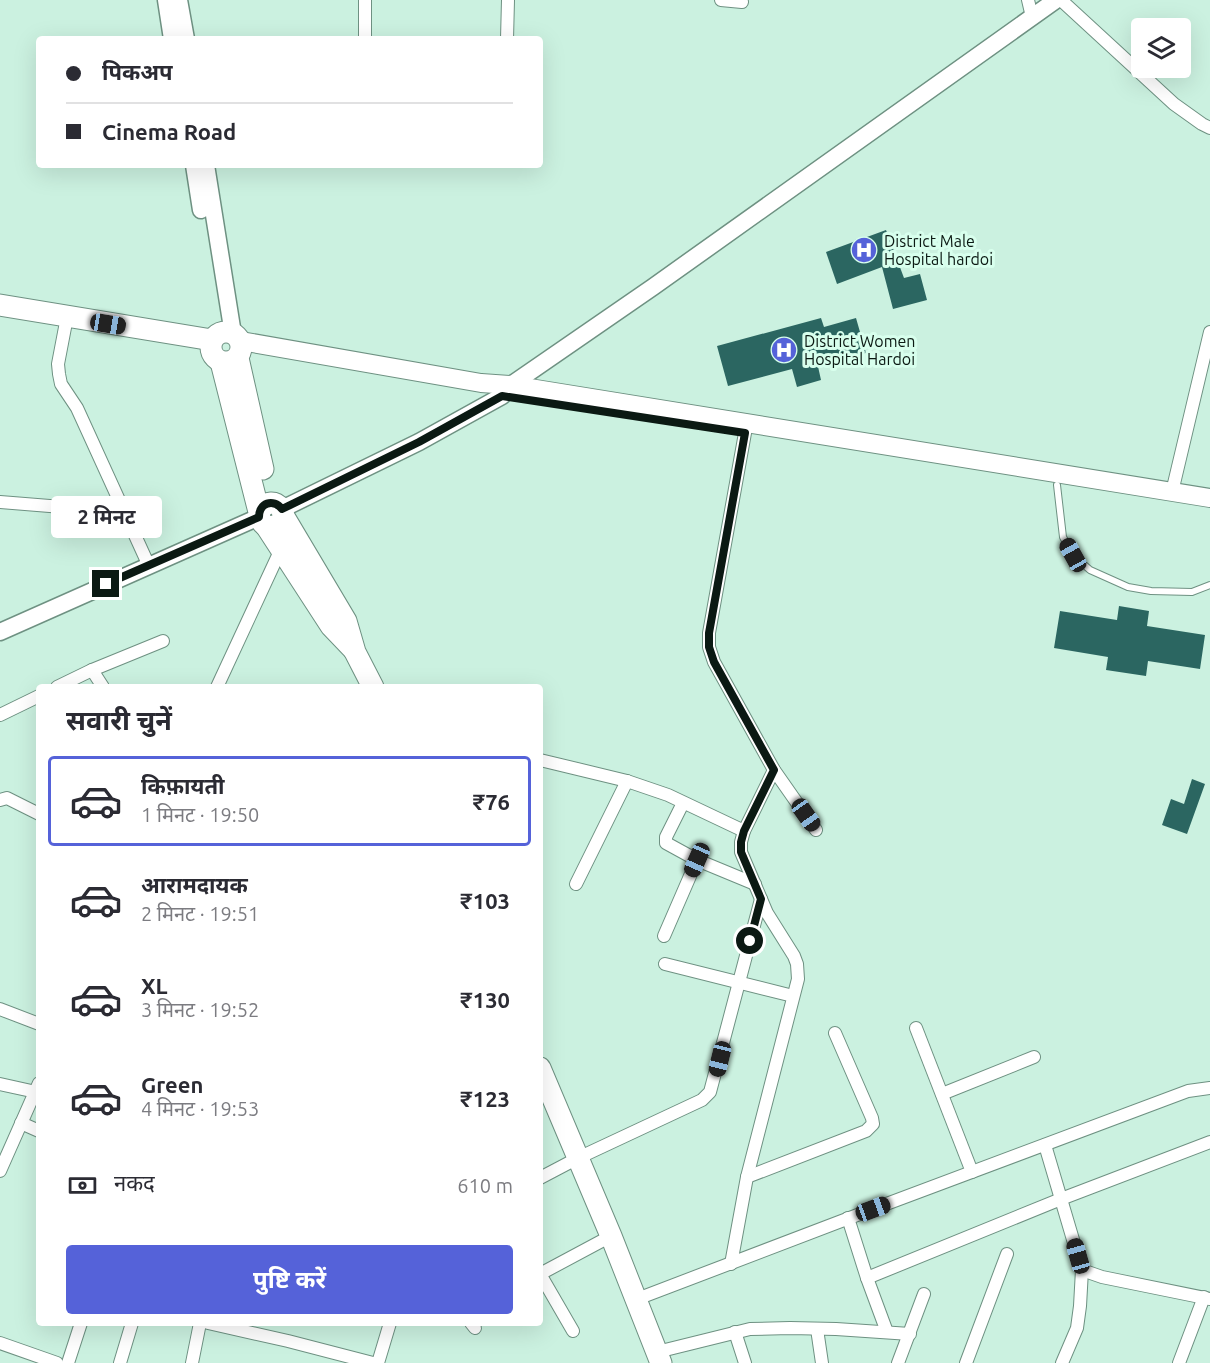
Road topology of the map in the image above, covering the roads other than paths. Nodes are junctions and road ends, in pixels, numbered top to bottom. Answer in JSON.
{"nodes":[{"id":1,"x":166,"y":0,"type":"edge"},
{"id":2,"x":179,"y":0,"type":"edge"},
{"id":3,"x":365,"y":0,"type":"edge"},
{"id":4,"x":508,"y":0,"type":"edge"},
{"id":5,"x":721,"y":0,"type":"edge"},
{"id":6,"x":1028,"y":0,"type":"edge"},
{"id":7,"x":1056,"y":0,"type":"edge"},
{"id":8,"x":1061,"y":0,"type":"edge"},
{"id":9,"x":742,"y":2,"type":"dead end"},
{"id":10,"x":1032,"y":17,"type":"junction"},
{"id":11,"x":172,"y":36,"type":"edge"},
{"id":12,"x":185,"y":36,"type":"edge"},
{"id":13,"x":365,"y":36,"type":"edge"},
{"id":14,"x":507,"y":36,"type":"edge"},
{"id":15,"x":1210,"y":128,"type":"edge"},
{"id":16,"x":195,"y":168,"type":"edge"},
{"id":17,"x":206,"y":168,"type":"edge"},
{"id":18,"x":0,"y":305,"type":"edge"},
{"id":19,"x":67,"y":317,"type":"junction"},
{"id":20,"x":1210,"y":332,"type":"edge"},
{"id":21,"x":228,"y":345,"type":"junction"},
{"id":22,"x":507,"y":390,"type":"junction"},
{"id":23,"x":745,"y":433,"type":"junction"},
{"id":24,"x":1057,"y":485,"type":"junction"},
{"id":25,"x":1172,"y":492,"type":"junction"},
{"id":26,"x":1210,"y":498,"type":"edge"},
{"id":27,"x":0,"y":502,"type":"edge"},
{"id":28,"x":120,"y":502,"type":"junction"},
{"id":29,"x":1210,"y":510,"type":"edge"},
{"id":30,"x":271,"y":514,"type":"junction"},
{"id":31,"x":281,"y":549,"type":"junction"},
{"id":32,"x":149,"y":566,"type":"junction"},
{"id":33,"x":1210,"y":585,"type":"edge"},
{"id":34,"x":0,"y":632,"type":"edge"},
{"id":35,"x":163,"y":641,"type":"dead end"},
{"id":36,"x":355,"y":652,"type":"junction"},
{"id":37,"x":92,"y":670,"type":"junction"},
{"id":38,"x":63,"y":684,"type":"edge"},
{"id":39,"x":101,"y":684,"type":"edge"},
{"id":40,"x":218,"y":684,"type":"edge"},
{"id":41,"x":371,"y":684,"type":"edge"},
{"id":42,"x":36,"y":697,"type":"edge"},
{"id":43,"x":0,"y":715,"type":"edge"},
{"id":44,"x":543,"y":761,"type":"edge"},
{"id":45,"x":774,"y":770,"type":"junction"},
{"id":46,"x":627,"y":781,"type":"junction"},
{"id":47,"x":0,"y":799,"type":"edge"},
{"id":48,"x":683,"y":803,"type":"junction"},
{"id":49,"x":36,"y":813,"type":"edge"},
{"id":50,"x":816,"y":830,"type":"dead end"},
{"id":51,"x":744,"y":831,"type":"junction"},
{"id":52,"x":697,"y":860,"type":"junction"},
{"id":53,"x":576,"y":884,"type":"dead end"},
{"id":54,"x":755,"y":884,"type":"junction"},
{"id":55,"x":761,"y":899,"type":"junction"},
{"id":56,"x":664,"y":936,"type":"dead end"},
{"id":57,"x":665,"y":964,"type":"dead end"},
{"id":58,"x":739,"y":983,"type":"junction"},
{"id":59,"x":793,"y":996,"type":"junction"},
{"id":60,"x":0,"y":1009,"type":"edge"},
{"id":61,"x":36,"y":1023,"type":"edge"},
{"id":62,"x":915,"y":1028,"type":"dead end"},
{"id":63,"x":835,"y":1033,"type":"dead end"},
{"id":64,"x":1034,"y":1057,"type":"dead end"},
{"id":65,"x":543,"y":1075,"type":"edge"},
{"id":66,"x":0,"y":1084,"type":"edge"},
{"id":67,"x":36,"y":1087,"type":"edge"},
{"id":68,"x":1210,"y":1088,"type":"edge"},
{"id":69,"x":36,"y":1089,"type":"edge"},
{"id":70,"x":942,"y":1094,"type":"junction"},
{"id":71,"x":21,"y":1123,"type":"junction"},
{"id":72,"x":36,"y":1130,"type":"edge"},
{"id":73,"x":1210,"y":1142,"type":"edge"},
{"id":74,"x":1045,"y":1145,"type":"junction"},
{"id":75,"x":578,"y":1158,"type":"junction"},
{"id":76,"x":0,"y":1171,"type":"edge"},
{"id":77,"x":972,"y":1172,"type":"junction"},
{"id":78,"x":543,"y":1176,"type":"edge"},
{"id":79,"x":747,"y":1177,"type":"junction"},
{"id":80,"x":1061,"y":1199,"type":"junction"},
{"id":81,"x":848,"y":1218,"type":"junction"},
{"id":82,"x":611,"y":1236,"type":"junction"},
{"id":83,"x":1007,"y":1254,"type":"dead end"},
{"id":84,"x":731,"y":1264,"type":"junction"},
{"id":85,"x":1082,"y":1270,"type":"junction"},
{"id":86,"x":543,"y":1272,"type":"edge"},
{"id":87,"x":867,"y":1278,"type":"junction"},
{"id":88,"x":543,"y":1279,"type":"edge"},
{"id":89,"x":924,"y":1294,"type":"dead end"},
{"id":90,"x":1207,"y":1298,"type":"edge"},
{"id":91,"x":637,"y":1299,"type":"junction"},
{"id":92,"x":80,"y":1326,"type":"edge"},
{"id":93,"x":131,"y":1326,"type":"edge"},
{"id":94,"x":199,"y":1326,"type":"edge"},
{"id":95,"x":221,"y":1326,"type":"edge"},
{"id":96,"x":389,"y":1326,"type":"edge"},
{"id":97,"x":817,"y":1329,"type":"junction"},
{"id":98,"x":573,"y":1331,"type":"dead end"},
{"id":99,"x":735,"y":1332,"type":"junction"},
{"id":100,"x":887,"y":1332,"type":"junction"},
{"id":101,"x":909,"y":1334,"type":"junction"},
{"id":102,"x":0,"y":1343,"type":"edge"},
{"id":103,"x":659,"y":1357,"type":"edge"},
{"id":104,"x":57,"y":1363,"type":"edge"},
{"id":105,"x":68,"y":1363,"type":"edge"},
{"id":106,"x":120,"y":1363,"type":"edge"},
{"id":107,"x":192,"y":1363,"type":"edge"},
{"id":108,"x":373,"y":1363,"type":"edge"},
{"id":109,"x":378,"y":1363,"type":"edge"},
{"id":110,"x":745,"y":1363,"type":"edge"},
{"id":111,"x":822,"y":1363,"type":"edge"},
{"id":112,"x":898,"y":1363,"type":"edge"},
{"id":113,"x":966,"y":1363,"type":"edge"},
{"id":114,"x":1062,"y":1363,"type":"edge"},
{"id":115,"x":1179,"y":1363,"type":"edge"}],
"edges":[{"from":1,"to":11,"type":"street"},
{"from":2,"to":12,"type":"street"},
{"from":3,"to":13,"type":"street"},
{"from":4,"to":14,"type":"street"},
{"from":5,"to":9,"type":"street"},
{"from":6,"to":10,"type":"street"},
{"from":7,"to":10,"type":"street"},
{"from":8,"to":15,"type":"street"},
{"from":10,"to":22,"type":"street"},
{"from":16,"to":21,"type":"street"},
{"from":17,"to":21,"type":"street"},
{"from":18,"to":19,"type":"highway"},
{"from":19,"to":21,"type":"highway"},
{"from":19,"to":28,"type":"street"},
{"from":20,"to":25,"type":"street"},
{"from":21,"to":22,"type":"main road"},
{"from":21,"to":30,"type":"highway"},
{"from":22,"to":23,"type":"main road"},
{"from":22,"to":25,"type":"main road"},
{"from":22,"to":30,"type":"street"},
{"from":23,"to":24,"type":"main road"},
{"from":23,"to":45,"type":"street"},
{"from":24,"to":29,"type":"main road"},
{"from":24,"to":33,"type":"lane"},
{"from":25,"to":26,"type":"main road"},
{"from":27,"to":28,"type":"street"},
{"from":28,"to":32,"type":"street"},
{"from":30,"to":31,"type":"highway"},
{"from":30,"to":32,"type":"street"},
{"from":30,"to":36,"type":"highway"},
{"from":31,"to":36,"type":"highway"},
{"from":31,"to":40,"type":"street"},
{"from":32,"to":34,"type":"street"},
{"from":35,"to":37,"type":"street"},
{"from":36,"to":41,"type":"highway"},
{"from":37,"to":38,"type":"street"},
{"from":37,"to":39,"type":"street"},
{"from":42,"to":43,"type":"street"},
{"from":44,"to":46,"type":"street"},
{"from":45,"to":50,"type":"street"},
{"from":45,"to":51,"type":"street"},
{"from":46,"to":48,"type":"street"},
{"from":46,"to":53,"type":"street"},
{"from":47,"to":49,"type":"street"},
{"from":48,"to":51,"type":"street"},
{"from":48,"to":52,"type":"street"},
{"from":51,"to":54,"type":"street"},
{"from":52,"to":54,"type":"street"},
{"from":52,"to":56,"type":"street"},
{"from":54,"to":55,"type":"street"},
{"from":55,"to":58,"type":"street"},
{"from":55,"to":59,"type":"street"},
{"from":57,"to":58,"type":"street"},
{"from":58,"to":59,"type":"street"},
{"from":58,"to":75,"type":"street"},
{"from":59,"to":79,"type":"street"},
{"from":60,"to":61,"type":"street"},
{"from":62,"to":70,"type":"street"},
{"from":63,"to":79,"type":"street"},
{"from":64,"to":70,"type":"street"},
{"from":65,"to":75,"type":"highway"},
{"from":66,"to":67,"type":"street"},
{"from":68,"to":74,"type":"street"},
{"from":69,"to":71,"type":"street"},
{"from":70,"to":77,"type":"street"},
{"from":71,"to":72,"type":"street"},
{"from":71,"to":76,"type":"street"},
{"from":73,"to":80,"type":"street"},
{"from":74,"to":77,"type":"street"},
{"from":74,"to":80,"type":"street"},
{"from":75,"to":78,"type":"street"},
{"from":75,"to":82,"type":"highway"},
{"from":77,"to":81,"type":"street"},
{"from":79,"to":84,"type":"street"},
{"from":80,"to":85,"type":"street"},
{"from":80,"to":87,"type":"street"},
{"from":81,"to":84,"type":"street"},
{"from":81,"to":87,"type":"street"},
{"from":82,"to":86,"type":"street"},
{"from":82,"to":91,"type":"highway"},
{"from":83,"to":113,"type":"street"},
{"from":84,"to":91,"type":"street"},
{"from":85,"to":90,"type":"street"},
{"from":85,"to":114,"type":"street"},
{"from":87,"to":100,"type":"street"},
{"from":88,"to":98,"type":"street"},
{"from":89,"to":101,"type":"street"},
{"from":90,"to":115,"type":"street"},
{"from":91,"to":103,"type":"highway"},
{"from":92,"to":105,"type":"street"},
{"from":93,"to":106,"type":"street"},
{"from":94,"to":107,"type":"street"},
{"from":95,"to":108,"type":"street"},
{"from":96,"to":109,"type":"street"},
{"from":97,"to":99,"type":"street"},
{"from":97,"to":100,"type":"street"},
{"from":97,"to":111,"type":"street"},
{"from":99,"to":103,"type":"street"},
{"from":99,"to":110,"type":"street"},
{"from":100,"to":101,"type":"street"},
{"from":101,"to":112,"type":"street"},
{"from":102,"to":104,"type":"street"}]}
